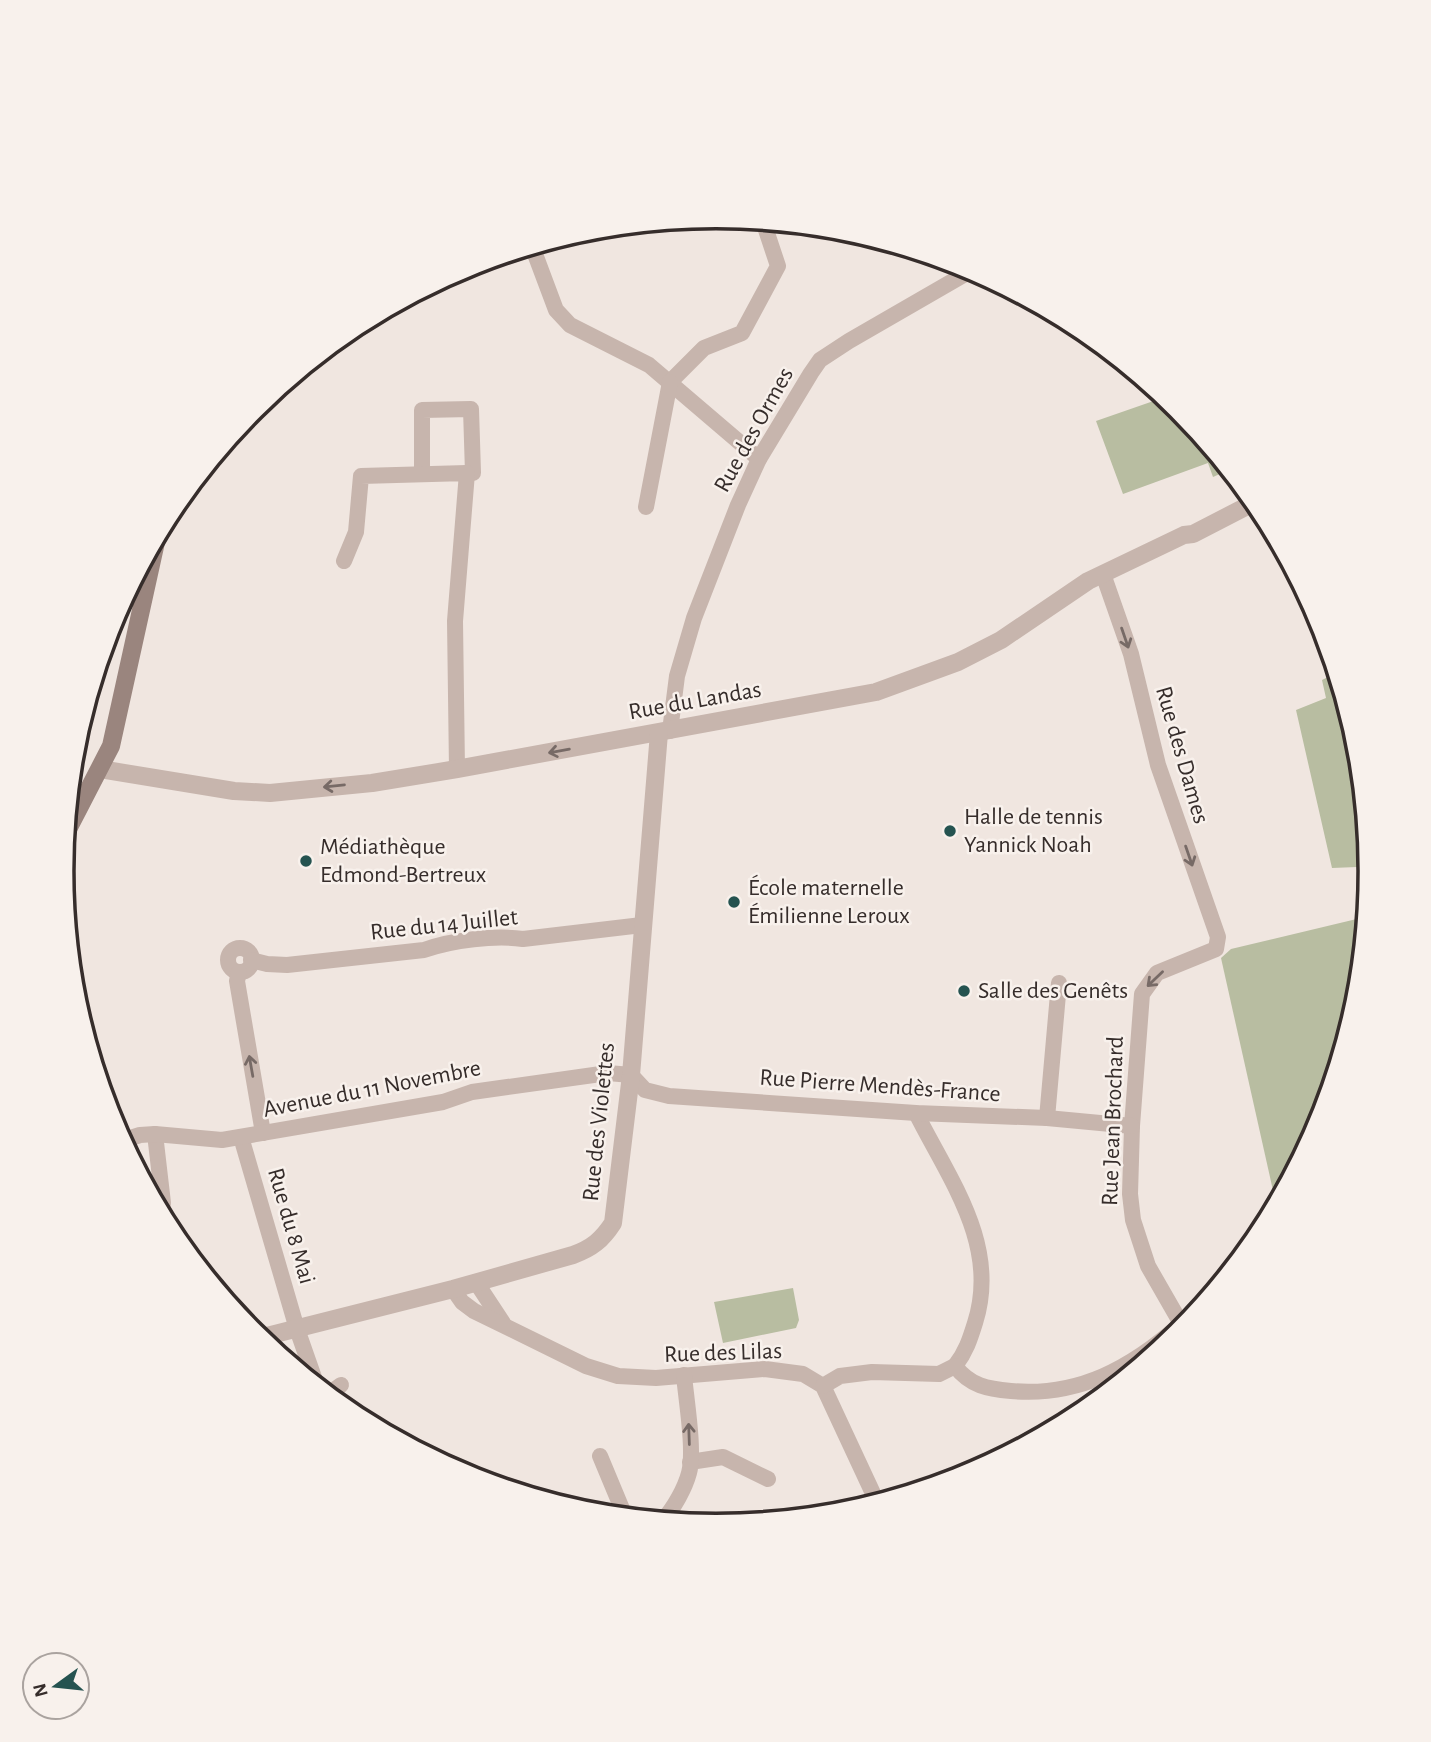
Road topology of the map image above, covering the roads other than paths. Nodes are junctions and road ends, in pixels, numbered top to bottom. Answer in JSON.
{"nodes":[{"id":1,"x":767,"y":231,"type":"edge"},
{"id":2,"x":535,"y":255,"type":"edge"},
{"id":3,"x":959,"y":277,"type":"edge"},
{"id":4,"x":670,"y":382,"type":"junction"},
{"id":5,"x":759,"y":459,"type":"junction"},
{"id":6,"x":422,"y":473,"type":"junction"},
{"id":7,"x":467,"y":473,"type":"junction"},
{"id":8,"x":646,"y":507,"type":"dead end"},
{"id":9,"x":1244,"y":507,"type":"edge"},
{"id":10,"x":344,"y":561,"type":"dead end"},
{"id":11,"x":149,"y":570,"type":"edge"},
{"id":12,"x":1102,"y":573,"type":"junction"},
{"id":13,"x":665,"y":732,"type":"junction"},
{"id":14,"x":100,"y":769,"type":"junction"},
{"id":15,"x":457,"y":769,"type":"junction"},
{"id":16,"x":76,"y":813,"type":"edge"},
{"id":17,"x":642,"y":925,"type":"junction"},
{"id":18,"x":1216,"y":949,"type":"joint"},
{"id":19,"x":1059,"y":983,"type":"dead end"},
{"id":20,"x":631,"y":1075,"type":"junction"},
{"id":21,"x":916,"y":1113,"type":"junction"},
{"id":22,"x":1046,"y":1118,"type":"junction"},
{"id":23,"x":1132,"y":1126,"type":"junction"},
{"id":24,"x":263,"y":1133,"type":"junction"},
{"id":25,"x":155,"y":1134,"type":"junction"},
{"id":26,"x":241,"y":1137,"type":"junction"},
{"id":27,"x":132,"y":1138,"type":"edge"},
{"id":28,"x":162,"y":1195,"type":"edge"},
{"id":29,"x":476,"y":1282,"type":"junction"},
{"id":30,"x":453,"y":1289,"type":"junction"},
{"id":31,"x":1177,"y":1317,"type":"edge"},
{"id":32,"x":504,"y":1326,"type":"junction"},
{"id":33,"x":297,"y":1329,"type":"junction"},
{"id":34,"x":272,"y":1335,"type":"edge"},
{"id":35,"x":955,"y":1366,"type":"junction"},
{"id":36,"x":311,"y":1369,"type":"edge"},
{"id":37,"x":1117,"y":1371,"type":"edge"},
{"id":38,"x":684,"y":1375,"type":"junction"},
{"id":39,"x":341,"y":1385,"type":"dead end"},
{"id":40,"x":823,"y":1386,"type":"junction"},
{"id":41,"x":336,"y":1388,"type":"edge"},
{"id":42,"x":600,"y":1456,"type":"dead end"},
{"id":43,"x":690,"y":1462,"type":"junction"},
{"id":44,"x":768,"y":1479,"type":"dead end"},
{"id":45,"x":873,"y":1493,"type":"edge"},
{"id":46,"x":621,"y":1506,"type":"edge"},
{"id":47,"x":669,"y":1512,"type":"edge"}],
"edges":[{"from":1,"to":4,"type":"street"},
{"from":2,"to":4,"type":"street"},
{"from":3,"to":5,"type":"street","name":"Rue des Ormes"},
{"from":4,"to":5,"type":"street"},
{"from":4,"to":8,"type":"street"},
{"from":5,"to":13,"type":"street","name":"Rue des Ormes"},
{"from":6,"to":7,"type":"street"},
{"from":6,"to":7,"type":"street"},
{"from":6,"to":10,"type":"street"},
{"from":7,"to":15,"type":"street"},
{"from":9,"to":12,"type":"street","name":"Rue du Landas"},
{"from":11,"to":14,"type":"main road"},
{"from":12,"to":13,"type":"street","name":"Rue du Landas"},
{"from":12,"to":18,"type":"street","name":"Rue des Dames","one_way":true},
{"from":13,"to":15,"type":"street","name":"Rue du Landas","one_way":true},
{"from":13,"to":17,"type":"street","name":"Rue des Violettes"},
{"from":15,"to":14,"type":"street","name":"Rue du Landas","one_way":true},
{"from":14,"to":16,"type":"main road"},
{"from":17,"to":20,"type":"street","name":"Rue des Violettes"},
{"from":24,"to":17,"type":"street","name":"Rue du 14 Juillet","one_way":true},
{"from":18,"to":23,"type":"street","name":"Rue Jean Brochard","one_way":true},
{"from":19,"to":22,"type":"street"},
{"from":20,"to":21,"type":"street","name":"Rue Pierre Mendès-France"},
{"from":20,"to":24,"type":"street","name":"Avenue du 11 Novembre"},
{"from":20,"to":29,"type":"street","name":"Rue des Violettes"},
{"from":21,"to":22,"type":"street","name":"Rue Pierre Mendès-France"},
{"from":21,"to":35,"type":"street"},
{"from":22,"to":23,"type":"street","name":"Rue Pierre Mendès-France"},
{"from":23,"to":31,"type":"street","name":"Rue Jean Brochard"},
{"from":24,"to":26,"type":"street","name":"Avenue du 11 Novembre"},
{"from":25,"to":26,"type":"street","name":"Avenue du 11 Novembre"},
{"from":25,"to":27,"type":"street","name":"Avenue du 11 Novembre"},
{"from":25,"to":28,"type":"street"},
{"from":26,"to":33,"type":"street","name":"Rue du 8 Mai"},
{"from":29,"to":30,"type":"street","name":"Rue des Violettes"},
{"from":29,"to":32,"type":"street"},
{"from":30,"to":32,"type":"street","name":"Rue des Lilas"},
{"from":30,"to":33,"type":"street","name":"Rue des Violettes"},
{"from":32,"to":38,"type":"street","name":"Rue des Lilas"},
{"from":33,"to":34,"type":"street","name":"Rue des Violettes"},
{"from":33,"to":36,"type":"street","name":"Rue du 8 Mai"},
{"from":35,"to":37,"type":"street"},
{"from":35,"to":40,"type":"street"},
{"from":38,"to":40,"type":"street","name":"Rue des Lilas"},
{"from":43,"to":38,"type":"street","one_way":true},
{"from":39,"to":41,"type":"street"},
{"from":40,"to":45,"type":"street"},
{"from":42,"to":46,"type":"street"},
{"from":43,"to":44,"type":"street"},
{"from":43,"to":47,"type":"street"}]}
